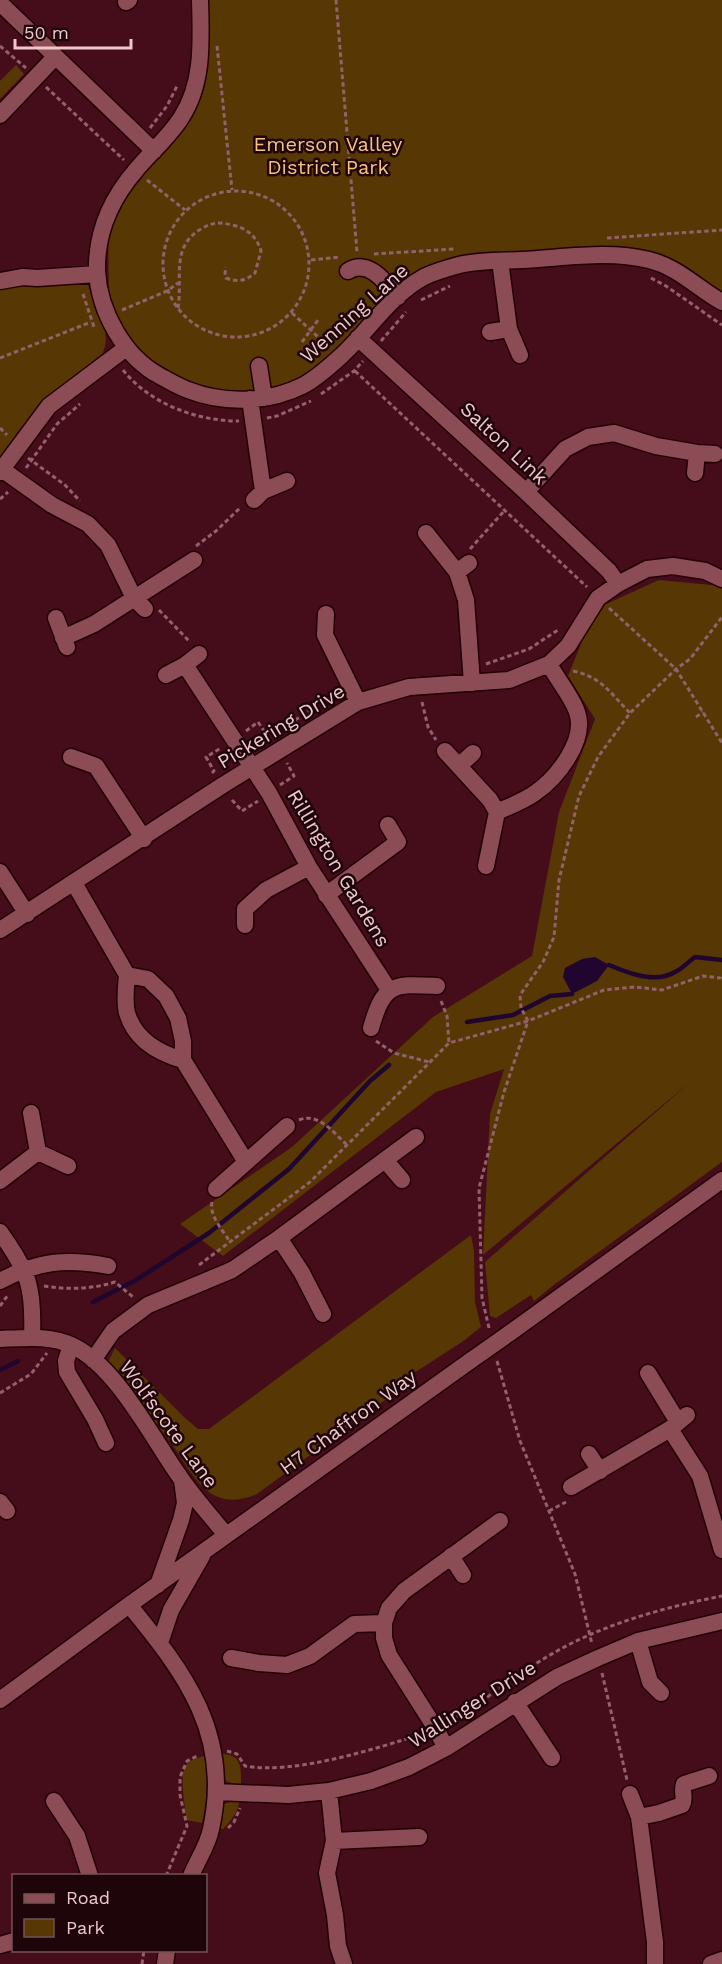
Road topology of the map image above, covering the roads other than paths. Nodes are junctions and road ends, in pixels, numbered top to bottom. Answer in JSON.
{"nodes":[{"id":1,"x":200,"y":0,"type":"edge"},
{"id":2,"x":0,"y":3,"type":"edge"},
{"id":3,"x":55,"y":57,"type":"junction"},
{"id":4,"x":0,"y":115,"type":"edge"},
{"id":5,"x":148,"y":145,"type":"junction"},
{"id":6,"x":500,"y":261,"type":"junction"},
{"id":7,"x":348,"y":270,"type":"dead end"},
{"id":8,"x":97,"y":274,"type":"junction"},
{"id":9,"x":0,"y":281,"type":"edge"},
{"id":10,"x":722,"y":302,"type":"edge"},
{"id":11,"x":403,"y":304,"type":"junction"},
{"id":12,"x":509,"y":329,"type":"junction"},
{"id":13,"x":490,"y":332,"type":"dead end"},
{"id":14,"x":358,"y":338,"type":"junction"},
{"id":15,"x":119,"y":352,"type":"junction"},
{"id":16,"x":520,"y":355,"type":"dead end"},
{"id":17,"x":259,"y":366,"type":"dead end"},
{"id":18,"x":257,"y":399,"type":"junction"},
{"id":19,"x":697,"y":453,"type":"junction"},
{"id":20,"x":715,"y":454,"type":"dead end"},
{"id":21,"x":1,"y":471,"type":"edge"},
{"id":22,"x":695,"y":473,"type":"dead end"},
{"id":23,"x":287,"y":482,"type":"dead end"},
{"id":24,"x":526,"y":492,"type":"junction"},
{"id":25,"x":426,"y":533,"type":"dead end"},
{"id":26,"x":194,"y":560,"type":"road end"},
{"id":27,"x":722,"y":579,"type":"edge"},
{"id":28,"x":618,"y":584,"type":"junction"},
{"id":29,"x":140,"y":603,"type":"junction"},
{"id":30,"x":326,"y":614,"type":"dead end"},
{"id":31,"x":56,"y":618,"type":"dead end"},
{"id":32,"x":199,"y":654,"type":"dead end"},
{"id":33,"x":185,"y":665,"type":"junction"},
{"id":34,"x":553,"y":671,"type":"junction"},
{"id":35,"x":166,"y":675,"type":"dead end"},
{"id":36,"x":472,"y":683,"type":"junction"},
{"id":37,"x":358,"y":702,"type":"junction"},
{"id":38,"x":445,"y":751,"type":"road end"},
{"id":39,"x":473,"y":753,"type":"dead end"},
{"id":40,"x":71,"y":757,"type":"dead end"},
{"id":41,"x":460,"y":765,"type":"junction"},
{"id":42,"x":252,"y":768,"type":"junction"},
{"id":43,"x":497,"y":812,"type":"junction"},
{"id":44,"x":388,"y":825,"type":"dead end"},
{"id":45,"x":144,"y":839,"type":"junction"},
{"id":46,"x":492,"y":861,"type":"dead end"},
{"id":47,"x":309,"y":867,"type":"junction"},
{"id":48,"x":0,"y":872,"type":"edge"},
{"id":49,"x":74,"y":883,"type":"junction"},
{"id":50,"x":326,"y":895,"type":"junction"},
{"id":51,"x":27,"y":914,"type":"junction"},
{"id":52,"x":244,"y":925,"type":"dead end"},
{"id":53,"x":0,"y":930,"type":"edge"},
{"id":54,"x":127,"y":975,"type":"junction"},
{"id":55,"x":438,"y":986,"type":"road end"},
{"id":56,"x":389,"y":990,"type":"junction"},
{"id":57,"x":371,"y":1028,"type":"road end"},
{"id":58,"x":183,"y":1059,"type":"junction"},
{"id":59,"x":32,"y":1113,"type":"dead end"},
{"id":60,"x":286,"y":1126,"type":"road end"},
{"id":61,"x":416,"y":1137,"type":"dead end"},
{"id":62,"x":38,"y":1152,"type":"junction"},
{"id":63,"x":385,"y":1160,"type":"junction"},
{"id":64,"x":246,"y":1161,"type":"junction"},
{"id":65,"x":68,"y":1167,"type":"dead end"},
{"id":66,"x":402,"y":1180,"type":"dead end"},
{"id":67,"x":722,"y":1180,"type":"edge"},
{"id":68,"x":0,"y":1181,"type":"edge"},
{"id":69,"x":216,"y":1189,"type":"dead end"},
{"id":70,"x":0,"y":1232,"type":"edge"},
{"id":71,"x":279,"y":1238,"type":"junction"},
{"id":72,"x":108,"y":1266,"type":"dead end"},
{"id":73,"x":27,"y":1277,"type":"junction"},
{"id":74,"x":0,"y":1281,"type":"edge"},
{"id":75,"x":300,"y":1308,"type":"dead end"},
{"id":76,"x":32,"y":1338,"type":"junction"},
{"id":77,"x":0,"y":1339,"type":"edge"},
{"id":78,"x":71,"y":1345,"type":"junction"},
{"id":79,"x":93,"y":1360,"type":"junction"},
{"id":80,"x":648,"y":1373,"type":"dead end"},
{"id":81,"x":678,"y":1422,"type":"junction"},
{"id":82,"x":106,"y":1443,"type":"dead end"},
{"id":83,"x":589,"y":1454,"type":"dead end"},
{"id":84,"x":600,"y":1471,"type":"junction"},
{"id":85,"x":182,"y":1480,"type":"junction"},
{"id":86,"x":571,"y":1487,"type":"dead end"},
{"id":87,"x":500,"y":1521,"type":"dead end"},
{"id":88,"x":226,"y":1535,"type":"junction"},
{"id":89,"x":205,"y":1550,"type":"junction"},
{"id":90,"x":722,"y":1550,"type":"edge"},
{"id":91,"x":451,"y":1556,"type":"junction"},
{"id":92,"x":463,"y":1575,"type":"dead end"},
{"id":93,"x":158,"y":1586,"type":"junction"},
{"id":94,"x":129,"y":1605,"type":"junction"},
{"id":95,"x":722,"y":1621,"type":"edge"},
{"id":96,"x":384,"y":1623,"type":"junction"},
{"id":97,"x":638,"y":1641,"type":"junction"},
{"id":98,"x":160,"y":1643,"type":"junction"},
{"id":99,"x":231,"y":1658,"type":"dead end"},
{"id":100,"x":661,"y":1692,"type":"dead end"},
{"id":101,"x":0,"y":1700,"type":"edge"},
{"id":102,"x":515,"y":1702,"type":"junction"},
{"id":103,"x":446,"y":1748,"type":"junction"},
{"id":104,"x":552,"y":1758,"type":"dead end"},
{"id":105,"x":708,"y":1776,"type":"dead end"},
{"id":106,"x":328,"y":1791,"type":"junction"},
{"id":107,"x":217,"y":1792,"type":"junction"},
{"id":108,"x":630,"y":1794,"type":"road end"},
{"id":109,"x":54,"y":1801,"type":"dead end"},
{"id":110,"x":639,"y":1817,"type":"junction"},
{"id":111,"x":418,"y":1837,"type":"dead end"},
{"id":112,"x":334,"y":1841,"type":"junction"},
{"id":113,"x":90,"y":1874,"type":"edge"},
{"id":114,"x":191,"y":1874,"type":"edge"},
{"id":115,"x":722,"y":1960,"type":"edge"},
{"id":116,"x":344,"y":1964,"type":"edge"},
{"id":117,"x":656,"y":1964,"type":"edge"},
{"id":118,"x":711,"y":1964,"type":"edge"}],
"edges":[{"from":1,"to":5,"type":"street"},
{"from":2,"to":3,"type":"street"},
{"from":3,"to":4,"type":"street"},
{"from":3,"to":5,"type":"street"},
{"from":5,"to":8,"type":"street"},
{"from":6,"to":10,"type":"street","name":"Wenning Lane"},
{"from":6,"to":11,"type":"street","name":"Wenning Lane"},
{"from":6,"to":12,"type":"street"},
{"from":7,"to":11,"type":"street"},
{"from":8,"to":9,"type":"street"},
{"from":8,"to":15,"type":"street"},
{"from":11,"to":14,"type":"street","name":"Wenning Lane"},
{"from":12,"to":13,"type":"street"},
{"from":12,"to":16,"type":"street"},
{"from":14,"to":18,"type":"street","name":"Wenning Lane"},
{"from":14,"to":24,"type":"street","name":"Salton Link"},
{"from":15,"to":18,"type":"street","name":"Wenning Lane"},
{"from":15,"to":21,"type":"street"},
{"from":17,"to":18,"type":"street"},
{"from":18,"to":23,"type":"street"},
{"from":19,"to":20,"type":"street"},
{"from":19,"to":22,"type":"street"},
{"from":19,"to":24,"type":"street"},
{"from":21,"to":29,"type":"street"},
{"from":24,"to":28,"type":"street","name":"Salton Link"},
{"from":25,"to":36,"type":"street"},
{"from":26,"to":29,"type":"street"},
{"from":27,"to":28,"type":"street","name":"Pickering Drive"},
{"from":28,"to":34,"type":"street","name":"Pickering Drive"},
{"from":29,"to":31,"type":"street"},
{"from":30,"to":37,"type":"street"},
{"from":32,"to":33,"type":"street"},
{"from":33,"to":35,"type":"street"},
{"from":33,"to":42,"type":"street","name":"Rillington Gardens"},
{"from":34,"to":36,"type":"street","name":"Pickering Drive"},
{"from":34,"to":43,"type":"street"},
{"from":36,"to":37,"type":"street","name":"Pickering Drive"},
{"from":37,"to":42,"type":"street","name":"Pickering Drive"},
{"from":38,"to":41,"type":"street"},
{"from":39,"to":41,"type":"street"},
{"from":40,"to":45,"type":"street"},
{"from":41,"to":43,"type":"street"},
{"from":42,"to":45,"type":"street","name":"Pickering Drive"},
{"from":42,"to":47,"type":"street","name":"Rillington Gardens"},
{"from":43,"to":46,"type":"street"},
{"from":44,"to":50,"type":"street"},
{"from":45,"to":49,"type":"street","name":"Pickering Drive"},
{"from":47,"to":50,"type":"street","name":"Rillington Gardens"},
{"from":47,"to":52,"type":"street"},
{"from":48,"to":51,"type":"street"},
{"from":49,"to":51,"type":"street","name":"Pickering Drive"},
{"from":49,"to":54,"type":"street"},
{"from":50,"to":56,"type":"street","name":"Rillington Gardens"},
{"from":51,"to":53,"type":"street","name":"Pickering Drive"},
{"from":54,"to":58,"type":"street"},
{"from":54,"to":58,"type":"street"},
{"from":55,"to":56,"type":"street"},
{"from":56,"to":57,"type":"street"},
{"from":58,"to":64,"type":"street"},
{"from":59,"to":62,"type":"street"},
{"from":60,"to":64,"type":"street"},
{"from":61,"to":63,"type":"street"},
{"from":62,"to":65,"type":"street"},
{"from":62,"to":68,"type":"street"},
{"from":63,"to":66,"type":"street"},
{"from":63,"to":71,"type":"street"},
{"from":64,"to":69,"type":"street"},
{"from":67,"to":88,"type":"street","name":"H7 Chaffron Way","bridge":true},
{"from":70,"to":73,"type":"street"},
{"from":71,"to":75,"type":"street"},
{"from":71,"to":79,"type":"street"},
{"from":72,"to":73,"type":"street"},
{"from":73,"to":74,"type":"street"},
{"from":73,"to":76,"type":"street"},
{"from":76,"to":77,"type":"street","name":"Wolfscote Lane"},
{"from":76,"to":78,"type":"street","name":"Wolfscote Lane"},
{"from":78,"to":79,"type":"street","name":"Wolfscote Lane"},
{"from":78,"to":82,"type":"street"},
{"from":79,"to":85,"type":"street","name":"Wolfscote Lane"},
{"from":80,"to":81,"type":"street"},
{"from":81,"to":84,"type":"street"},
{"from":81,"to":90,"type":"street"},
{"from":83,"to":84,"type":"street"},
{"from":84,"to":86,"type":"street"},
{"from":85,"to":88,"type":"street","name":"Wolfscote Lane"},
{"from":85,"to":93,"type":"street"},
{"from":87,"to":91,"type":"street"},
{"from":88,"to":89,"type":"street","name":"H7 Chaffron Way"},
{"from":89,"to":93,"type":"street","name":"H7 Chaffron Way"},
{"from":89,"to":98,"type":"street"},
{"from":91,"to":92,"type":"street"},
{"from":91,"to":96,"type":"street"},
{"from":93,"to":94,"type":"street","name":"H7 Chaffron Way"},
{"from":94,"to":98,"type":"street"},
{"from":94,"to":101,"type":"street","name":"H7 Chaffron Way"},
{"from":95,"to":97,"type":"street","name":"Wallinger Drive"},
{"from":96,"to":99,"type":"street"},
{"from":96,"to":103,"type":"street"},
{"from":97,"to":100,"type":"street"},
{"from":97,"to":102,"type":"street","name":"Wallinger Drive"},
{"from":98,"to":107,"type":"street"},
{"from":102,"to":103,"type":"street","name":"Wallinger Drive"},
{"from":102,"to":104,"type":"street"},
{"from":103,"to":106,"type":"street","name":"Wallinger Drive"},
{"from":105,"to":110,"type":"street"},
{"from":106,"to":107,"type":"street","name":"Wallinger Drive"},
{"from":106,"to":112,"type":"street"},
{"from":107,"to":114,"type":"street"},
{"from":108,"to":110,"type":"street"},
{"from":109,"to":113,"type":"street"},
{"from":110,"to":117,"type":"street"},
{"from":111,"to":112,"type":"street"},
{"from":112,"to":116,"type":"street"},
{"from":115,"to":118,"type":"street"}]}
